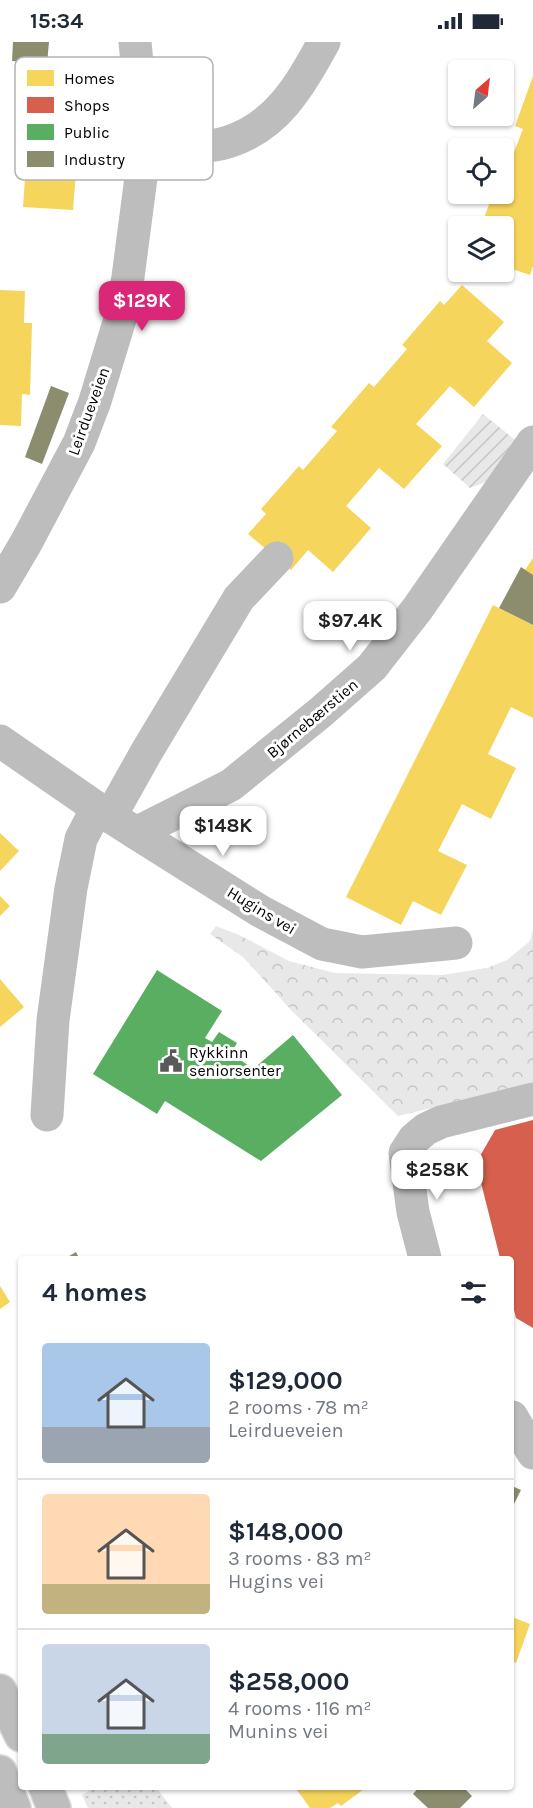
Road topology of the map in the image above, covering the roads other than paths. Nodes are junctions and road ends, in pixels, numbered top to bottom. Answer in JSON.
{"nodes":[{"id":1,"x":135,"y":42,"type":"edge"},
{"id":2,"x":324,"y":42,"type":"edge"},
{"id":3,"x":137,"y":57,"type":"edge"},
{"id":4,"x":213,"y":144,"type":"edge"},
{"id":5,"x":141,"y":180,"type":"edge"},
{"id":6,"x":533,"y":442,"type":"edge"},
{"id":7,"x":277,"y":558,"type":"dead end"},
{"id":8,"x":0,"y":587,"type":"edge"},
{"id":9,"x":0,"y":741,"type":"edge"},
{"id":10,"x":114,"y":819,"type":"junction"},
{"id":11,"x":456,"y":943,"type":"dead end"},
{"id":12,"x":533,"y":1099,"type":"edge"},
{"id":13,"x":47,"y":1115,"type":"dead end"},
{"id":14,"x":424,"y":1256,"type":"edge"},
{"id":15,"x":514,"y":1420,"type":"edge"},
{"id":16,"x":533,"y":1453,"type":"edge"},
{"id":17,"x":0,"y":1691,"type":"edge"},
{"id":18,"x":18,"y":1729,"type":"edge"},
{"id":19,"x":0,"y":1772,"type":"edge"},
{"id":20,"x":47,"y":1790,"type":"edge"},
{"id":21,"x":14,"y":1808,"type":"edge"},
{"id":22,"x":54,"y":1808,"type":"edge"}],
"edges":[{"from":1,"to":3,"type":"street","name":"Leirdueveien"},
{"from":2,"to":4,"type":"street"},
{"from":5,"to":8,"type":"street","name":"Leirdueveien"},
{"from":6,"to":10,"type":"street","name":"Bjørnebærstien"},
{"from":7,"to":10,"type":"street"},
{"from":9,"to":10,"type":"street","name":"Hugins vei"},
{"from":10,"to":11,"type":"street","name":"Hugins vei"},
{"from":10,"to":13,"type":"street"},
{"from":12,"to":14,"type":"street"},
{"from":15,"to":16,"type":"street"},
{"from":17,"to":18,"type":"street"},
{"from":19,"to":21,"type":"street"},
{"from":20,"to":22,"type":"street"}]}
